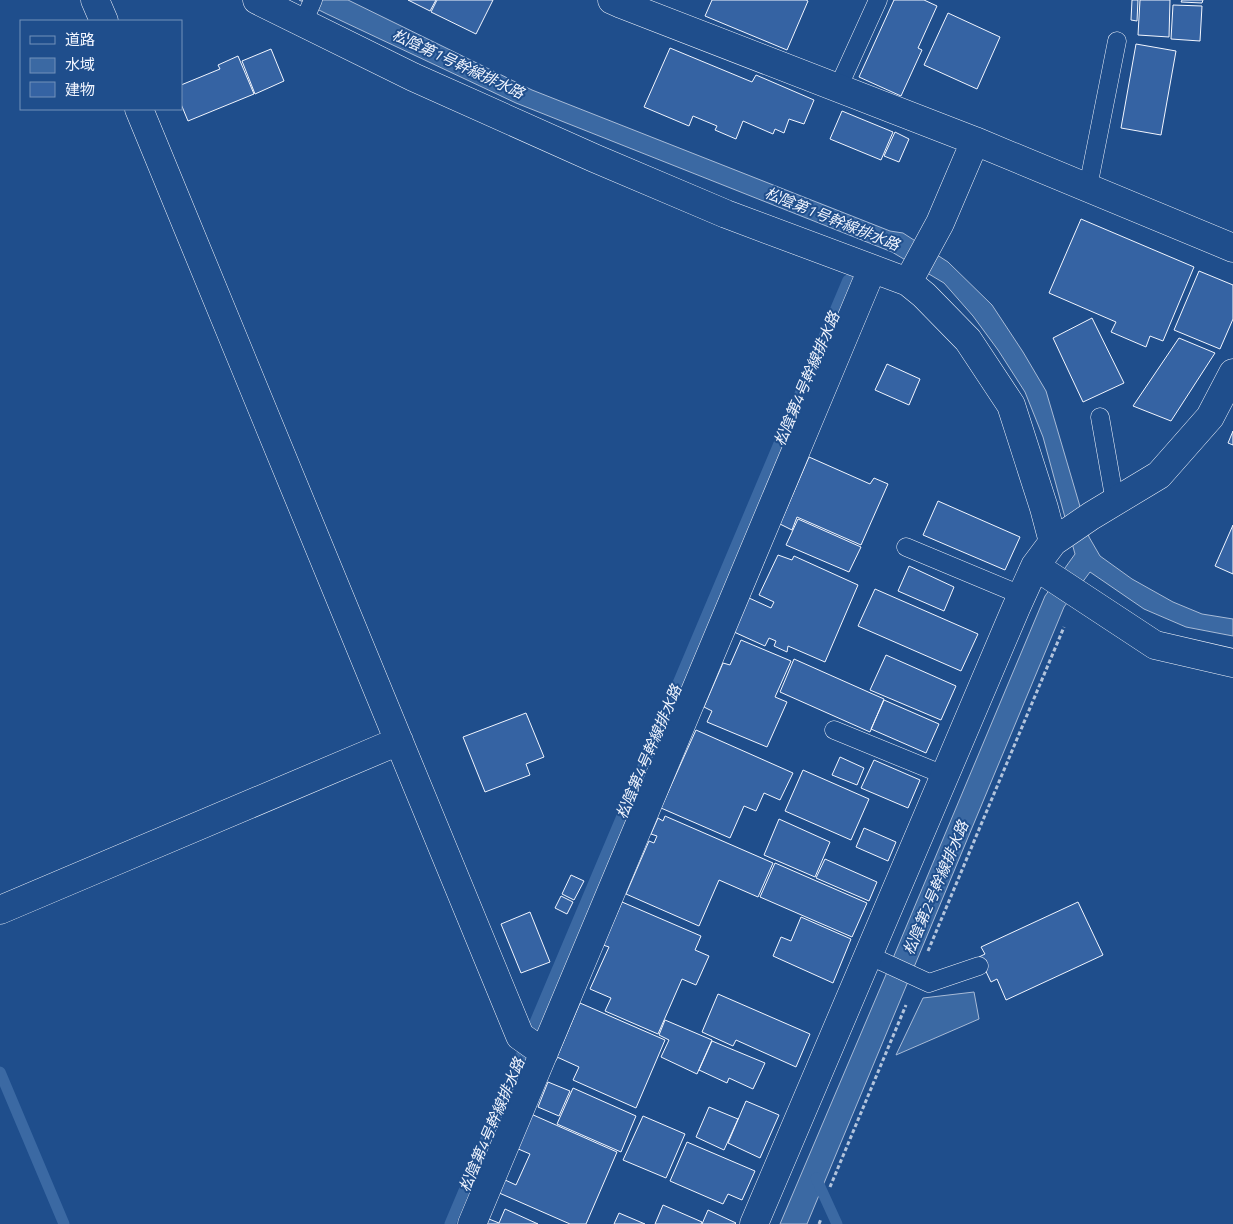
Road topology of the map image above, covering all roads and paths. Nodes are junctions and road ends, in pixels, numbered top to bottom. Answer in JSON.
{"nodes":[{"id":1,"x":95,"y":0,"type":"edge"},
{"id":2,"x":257,"y":0,"type":"edge"},
{"id":3,"x":878,"y":0,"type":"edge"},
{"id":4,"x":619,"y":2,"type":"edge"},
{"id":5,"x":307,"y":13,"type":"edge"},
{"id":6,"x":104,"y":20,"type":"edge"},
{"id":7,"x":1117,"y":40,"type":"dead end"},
{"id":8,"x":838,"y":88,"type":"junction"},
{"id":9,"x":140,"y":110,"type":"edge"},
{"id":10,"x":976,"y":142,"type":"junction"},
{"id":11,"x":1088,"y":187,"type":"junction"},
{"id":12,"x":1233,"y":248,"type":"edge"},
{"id":13,"x":872,"y":269,"type":"junction"},
{"id":14,"x":911,"y":276,"type":"junction"},
{"id":15,"x":1233,"y":373,"type":"edge"},
{"id":16,"x":1100,"y":418,"type":"dead end"},
{"id":17,"x":1115,"y":502,"type":"junction"},
{"id":18,"x":1055,"y":540,"type":"junction"},
{"id":19,"x":906,"y":547,"type":"dead end"},
{"id":20,"x":1042,"y":570,"type":"junction"},
{"id":21,"x":1021,"y":595,"type":"junction"},
{"id":22,"x":1082,"y":596,"type":"junction"},
{"id":23,"x":1233,"y":663,"type":"edge"},
{"id":24,"x":834,"y":730,"type":"dead end"},
{"id":25,"x":399,"y":741,"type":"junction"},
{"id":26,"x":944,"y":776,"type":"junction"},
{"id":27,"x":0,"y":910,"type":"edge"},
{"id":28,"x":875,"y":958,"type":"junction"},
{"id":29,"x":979,"y":966,"type":"dead end"},
{"id":30,"x":916,"y":977,"type":"junction"},
{"id":31,"x":534,"y":1046,"type":"junction"},
{"id":32,"x":830,"y":1187,"type":"dead end"},
{"id":33,"x":821,"y":1219,"type":"dead end"},
{"id":34,"x":472,"y":1224,"type":"edge"},
{"id":35,"x":754,"y":1224,"type":"edge"},
{"id":36,"x":819,"y":1224,"type":"edge"}],
"edges":[{"from":1,"to":6,"type":"street"},
{"from":2,"to":5,"type":"street"},
{"from":3,"to":8,"type":"lane"},
{"from":4,"to":8,"type":"street"},
{"from":5,"to":13,"type":"street"},
{"from":7,"to":11,"type":"lane"},
{"from":8,"to":10,"type":"street"},
{"from":9,"to":25,"type":"street"},
{"from":10,"to":11,"type":"street"},
{"from":10,"to":14,"type":"street"},
{"from":11,"to":12,"type":"street"},
{"from":13,"to":14,"type":"street"},
{"from":13,"to":31,"type":"street"},
{"from":14,"to":18,"type":"street"},
{"from":15,"to":17,"type":"street"},
{"from":16,"to":17,"type":"lane"},
{"from":17,"to":18,"type":"street"},
{"from":18,"to":20,"type":"street"},
{"from":19,"to":21,"type":"lane"},
{"from":20,"to":21,"type":"street"},
{"from":20,"to":22,"type":"street"},
{"from":21,"to":26,"type":"street"},
{"from":22,"to":23,"type":"street"},
{"from":22,"to":30,"type":"path"},
{"from":24,"to":26,"type":"lane"},
{"from":25,"to":27,"type":"street"},
{"from":25,"to":31,"type":"street"},
{"from":26,"to":28,"type":"street"},
{"from":28,"to":30,"type":"lane"},
{"from":28,"to":35,"type":"street"},
{"from":29,"to":30,"type":"lane"},
{"from":30,"to":32,"type":"path"},
{"from":31,"to":34,"type":"street"},
{"from":33,"to":36,"type":"path"}]}
